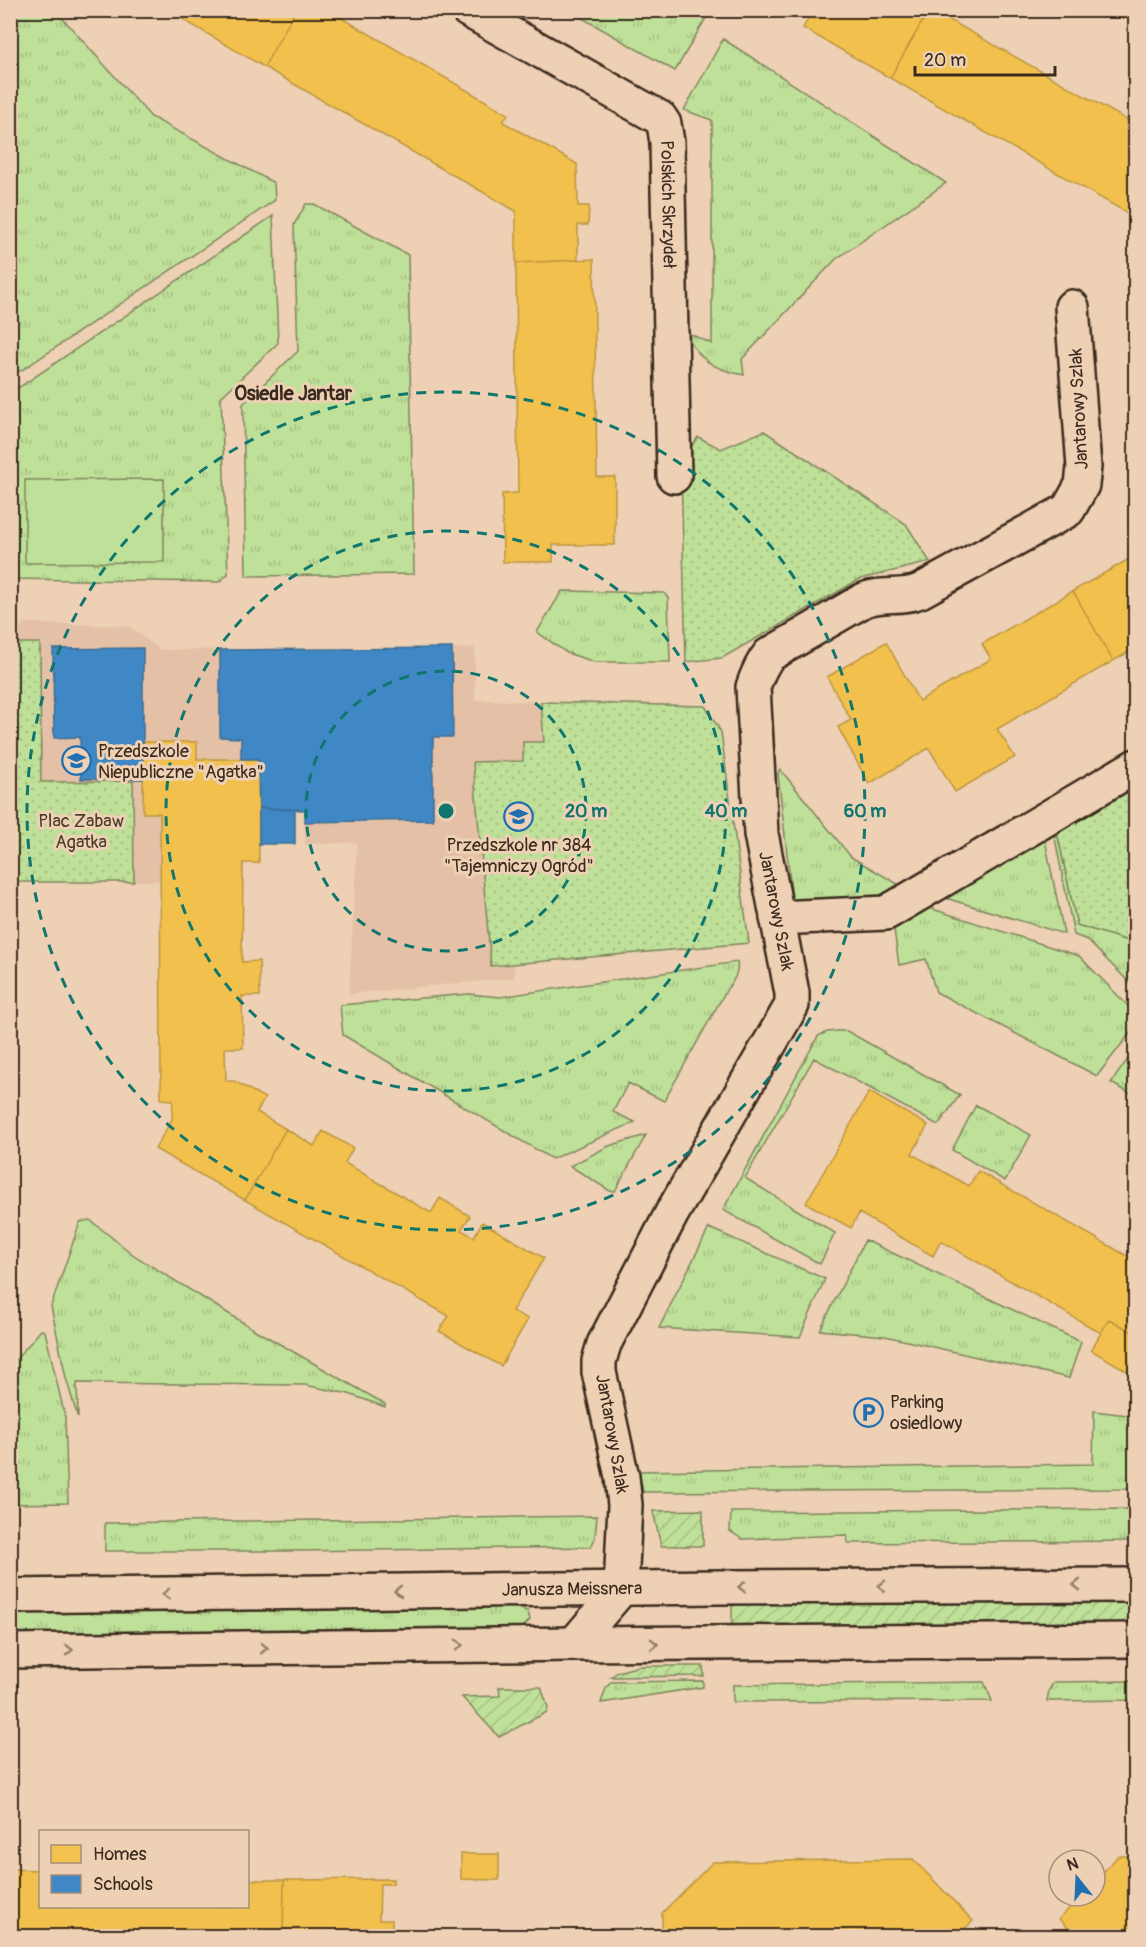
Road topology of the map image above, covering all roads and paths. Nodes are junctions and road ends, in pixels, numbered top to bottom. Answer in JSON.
{"nodes":[{"id":1,"x":468,"y":10,"type":"edge"},
{"id":2,"x":1072,"y":307,"type":"dead end"},
{"id":3,"x":674,"y":476,"type":"dead end"},
{"id":4,"x":1136,"y":766,"type":"edge"},
{"id":5,"x":777,"y":918,"type":"junction"},
{"id":6,"x":1136,"y":1585,"type":"edge"},
{"id":7,"x":621,"y":1589,"type":"junction"},
{"id":8,"x":10,"y":1596,"type":"edge"},
{"id":9,"x":1136,"y":1640,"type":"edge"},
{"id":10,"x":574,"y":1644,"type":"junction"},
{"id":11,"x":10,"y":1651,"type":"edge"}],
"edges":[{"from":1,"to":3,"type":"street","name":"Polskich Skrzydeł"},
{"from":2,"to":5,"type":"street","name":"Jantarowy Szlak"},
{"from":4,"to":5,"type":"street"},
{"from":5,"to":7,"type":"street","name":"Jantarowy Szlak"},
{"from":6,"to":7,"type":"street","name":"Janusza Meissnera","one_way":true},
{"from":7,"to":8,"type":"street","name":"Janusza Meissnera","one_way":true},
{"from":7,"to":10,"type":"street"},
{"from":10,"to":9,"type":"street","one_way":true},
{"from":11,"to":10,"type":"street","one_way":true}]}
